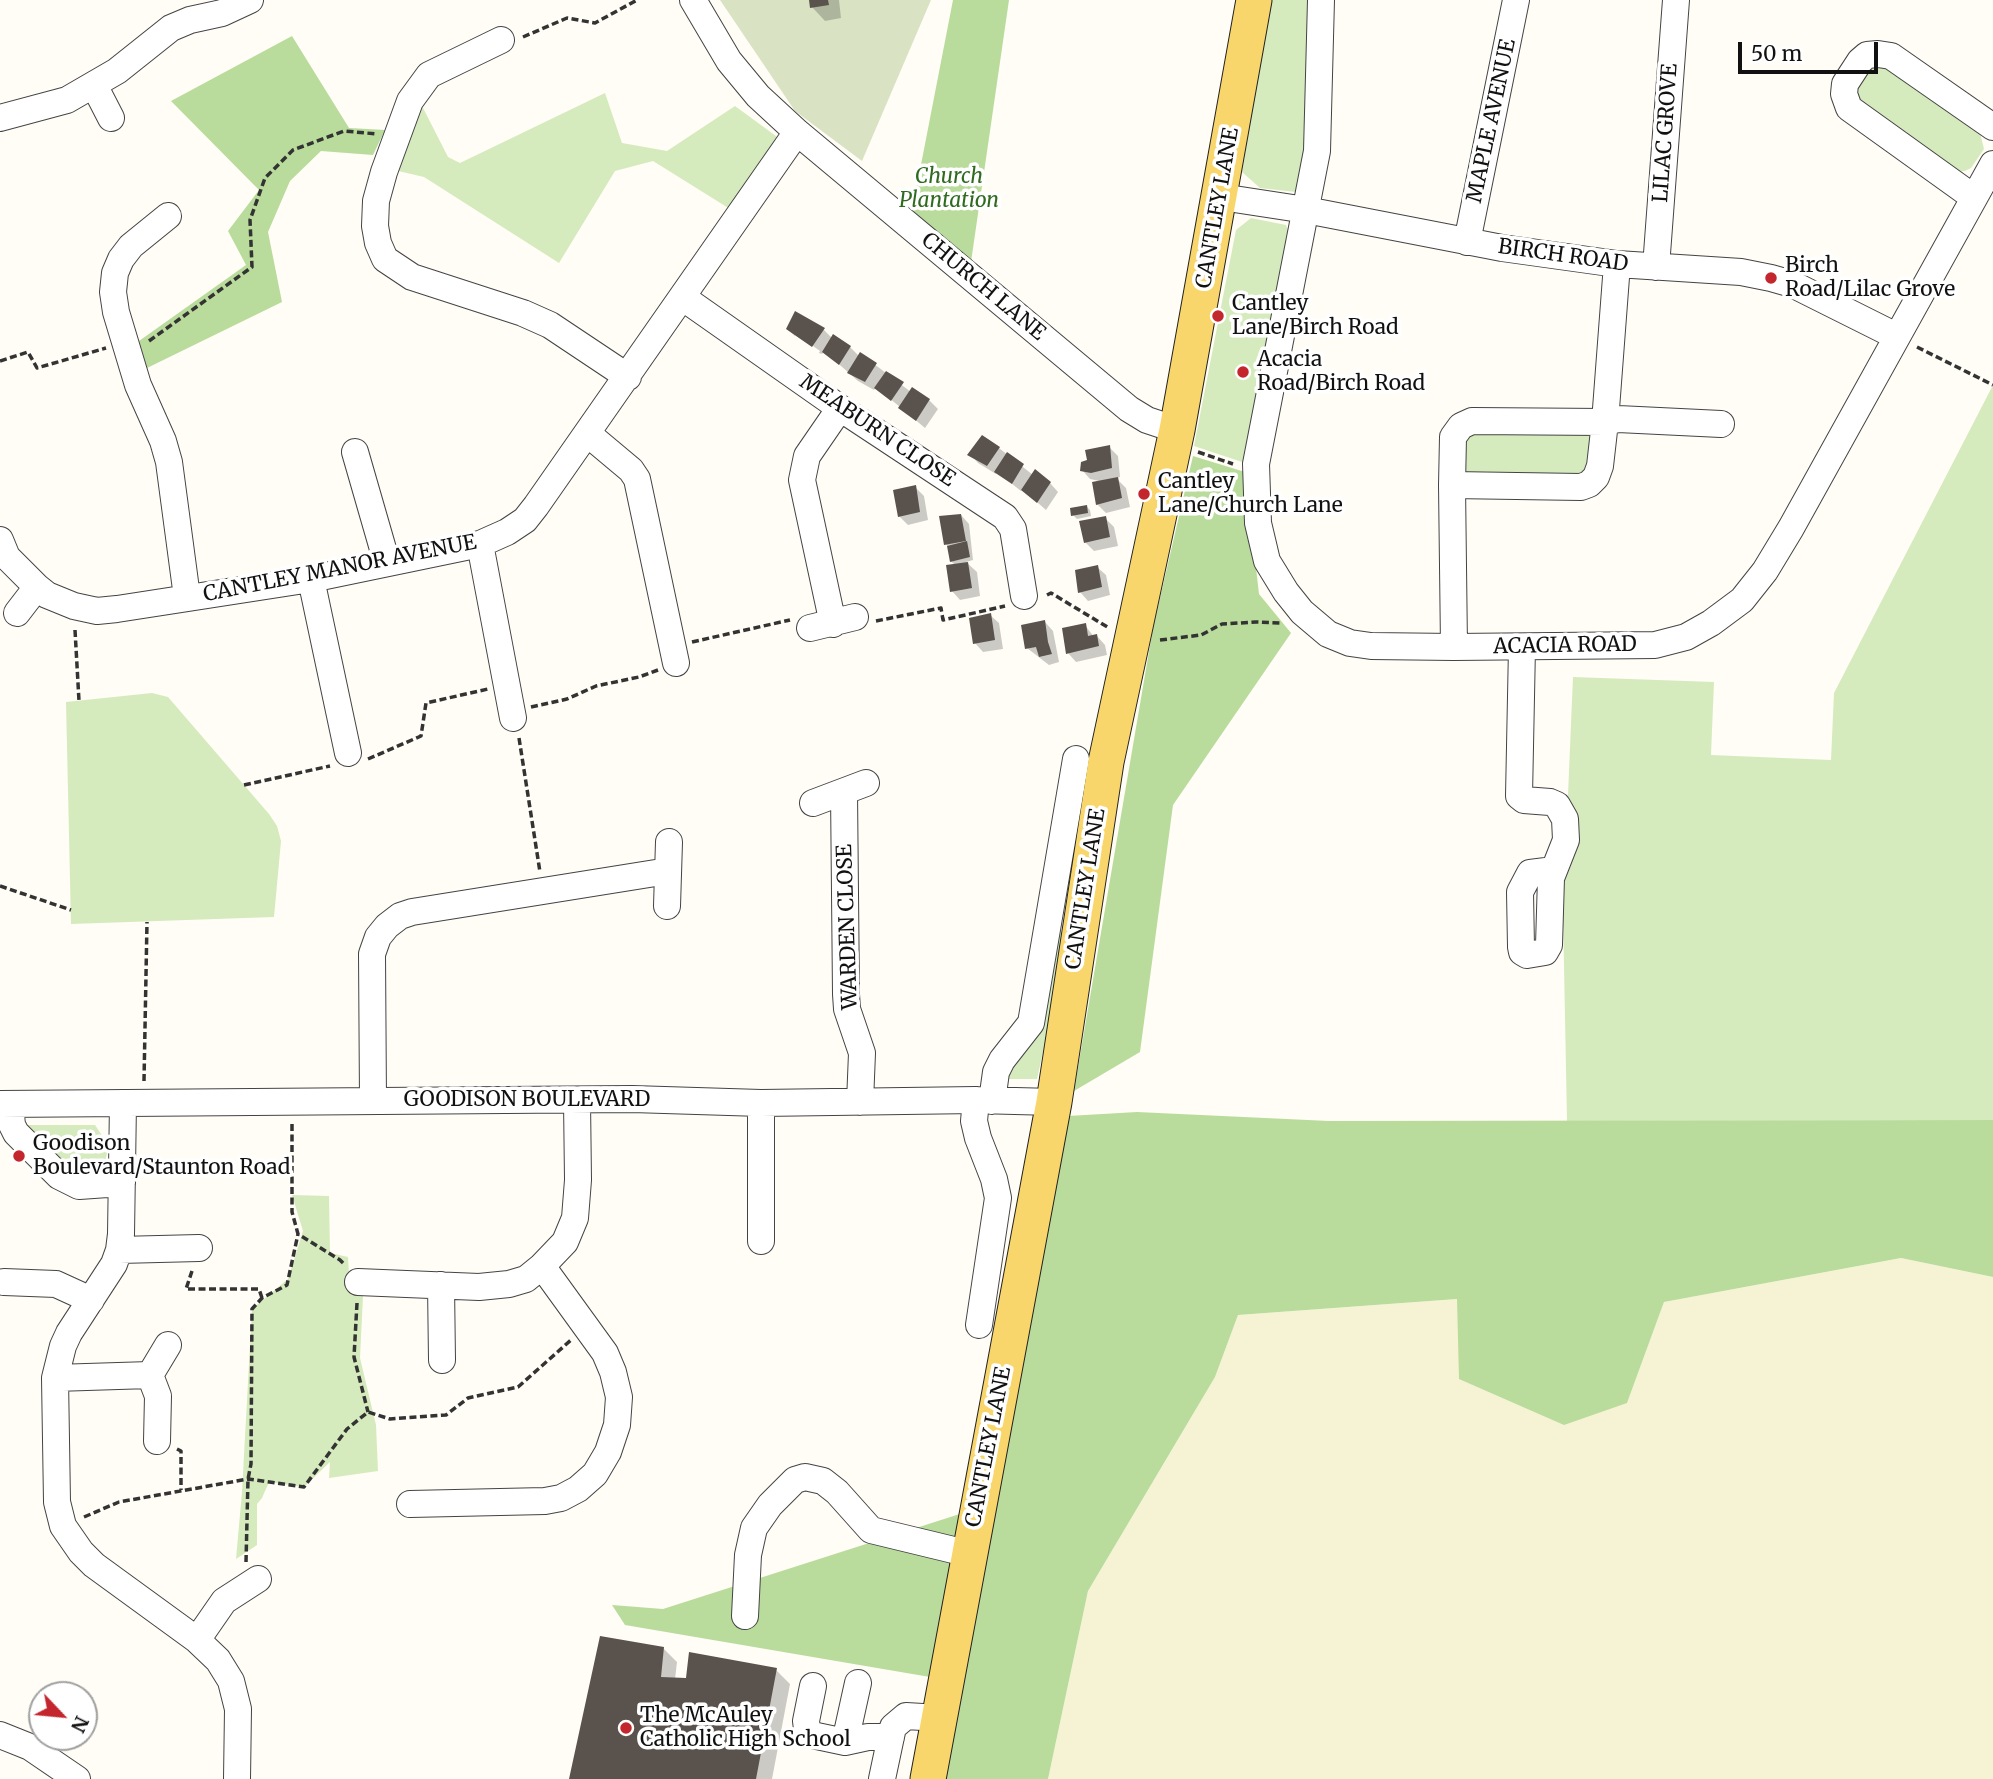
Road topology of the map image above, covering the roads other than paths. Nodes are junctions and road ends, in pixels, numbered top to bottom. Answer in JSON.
{"nodes":[{"id":1,"x":250,"y":0,"type":"edge"},
{"id":2,"x":693,"y":0,"type":"edge"},
{"id":3,"x":1255,"y":0,"type":"edge"},
{"id":4,"x":1321,"y":0,"type":"edge"},
{"id":5,"x":1516,"y":0,"type":"edge"},
{"id":6,"x":1676,"y":0,"type":"edge"},
{"id":7,"x":501,"y":40,"type":"road end"},
{"id":8,"x":94,"y":85,"type":"junction"},
{"id":9,"x":0,"y":118,"type":"edge"},
{"id":10,"x":111,"y":118,"type":"dead end"},
{"id":11,"x":1993,"y":127,"type":"edge"},
{"id":12,"x":797,"y":132,"type":"junction"},
{"id":13,"x":1993,"y":164,"type":"edge"},
{"id":14,"x":1221,"y":197,"type":"junction"},
{"id":15,"x":1973,"y":197,"type":"junction"},
{"id":16,"x":1306,"y":210,"type":"junction"},
{"id":17,"x":168,"y":216,"type":"dead end"},
{"id":18,"x":1466,"y":242,"type":"junction"},
{"id":19,"x":1617,"y":264,"type":"junction"},
{"id":20,"x":1656,"y":267,"type":"junction"},
{"id":21,"x":682,"y":297,"type":"junction"},
{"id":22,"x":1896,"y":336,"type":"junction"},
{"id":23,"x":628,"y":377,"type":"junction"},
{"id":24,"x":840,"y":408,"type":"junction"},
{"id":25,"x":1605,"y":422,"type":"junction"},
{"id":26,"x":1721,"y":424,"type":"dead end"},
{"id":27,"x":588,"y":434,"type":"junction"},
{"id":28,"x":1175,"y":438,"type":"junction"},
{"id":29,"x":355,"y":452,"type":"dead end"},
{"id":30,"x":1452,"y":485,"type":"junction"},
{"id":31,"x":0,"y":540,"type":"edge"},
{"id":32,"x":480,"y":544,"type":"junction"},
{"id":33,"x":387,"y":563,"type":"junction"},
{"id":34,"x":310,"y":579,"type":"junction"},
{"id":35,"x":37,"y":587,"type":"junction"},
{"id":36,"x":187,"y":597,"type":"junction"},
{"id":37,"x":1024,"y":599,"type":"road end"},
{"id":38,"x":18,"y":613,"type":"dead end"},
{"id":39,"x":833,"y":623,"type":"road end"},
{"id":40,"x":1454,"y":647,"type":"junction"},
{"id":41,"x":1522,"y":647,"type":"junction"},
{"id":42,"x":674,"y":655,"type":"road end"},
{"id":43,"x":513,"y":718,"type":"road end"},
{"id":44,"x":349,"y":759,"type":"road end"},
{"id":45,"x":1076,"y":759,"type":"dead end"},
{"id":46,"x":813,"y":803,"type":"dead end"},
{"id":47,"x":669,"y":842,"type":"dead end"},
{"id":48,"x":1553,"y":870,"type":"dead end"},
{"id":49,"x":668,"y":871,"type":"junction"},
{"id":50,"x":667,"y":906,"type":"dead end"},
{"id":51,"x":373,"y":1101,"type":"junction"},
{"id":52,"x":577,"y":1101,"type":"junction"},
{"id":53,"x":984,"y":1101,"type":"junction"},
{"id":54,"x":133,"y":1102,"type":"junction"},
{"id":55,"x":860,"y":1102,"type":"junction"},
{"id":56,"x":1054,"y":1102,"type":"junction"},
{"id":57,"x":761,"y":1103,"type":"junction"},
{"id":58,"x":5,"y":1104,"type":"edge"},
{"id":59,"x":122,"y":1183,"type":"junction"},
{"id":60,"x":761,"y":1241,"type":"dead end"},
{"id":61,"x":200,"y":1248,"type":"road end"},
{"id":62,"x":119,"y":1250,"type":"junction"},
{"id":63,"x":542,"y":1266,"type":"junction"},
{"id":64,"x":4,"y":1282,"type":"dead end"},
{"id":65,"x":358,"y":1282,"type":"road end"},
{"id":66,"x":441,"y":1285,"type":"junction"},
{"id":67,"x":91,"y":1300,"type":"junction"},
{"id":68,"x":979,"y":1325,"type":"dead end"},
{"id":69,"x":168,"y":1345,"type":"dead end"},
{"id":70,"x":442,"y":1360,"type":"dead end"},
{"id":71,"x":150,"y":1375,"type":"junction"},
{"id":72,"x":55,"y":1378,"type":"junction"},
{"id":73,"x":157,"y":1441,"type":"road end"},
{"id":74,"x":410,"y":1504,"type":"dead end"},
{"id":75,"x":970,"y":1554,"type":"junction"},
{"id":76,"x":258,"y":1579,"type":"road end"},
{"id":77,"x":746,"y":1616,"type":"dead end"},
{"id":78,"x":197,"y":1640,"type":"junction"},
{"id":79,"x":858,"y":1683,"type":"dead end"},
{"id":80,"x":813,"y":1686,"type":"dead end"},
{"id":81,"x":939,"y":1718,"type":"junction"},
{"id":82,"x":0,"y":1735,"type":"edge"},
{"id":83,"x":891,"y":1737,"type":"junction"},
{"id":84,"x":845,"y":1742,"type":"junction"},
{"id":85,"x":77,"y":1779,"type":"edge"},
{"id":86,"x":237,"y":1779,"type":"edge"},
{"id":87,"x":882,"y":1779,"type":"edge"},
{"id":88,"x":928,"y":1779,"type":"edge"}],
"edges":[{"from":1,"to":8,"type":"street"},
{"from":2,"to":12,"type":"street","name":"CHURCH LANE"},
{"from":3,"to":14,"type":"main road","name":"CANTLEY LANE"},
{"from":4,"to":16,"type":"street","name":"ACACIA ROAD"},
{"from":5,"to":18,"type":"street","name":"MAPLE AVENUE"},
{"from":6,"to":20,"type":"street","name":"LILAC GROVE"},
{"from":7,"to":23,"type":"street"},
{"from":8,"to":9,"type":"street"},
{"from":8,"to":10,"type":"street"},
{"from":11,"to":15,"type":"street"},
{"from":12,"to":21,"type":"street","name":"CANTLEY MANOR AVENUE"},
{"from":12,"to":28,"type":"street","name":"CHURCH LANE"},
{"from":13,"to":15,"type":"street","name":"ACACIA ROAD"},
{"from":14,"to":16,"type":"street","name":"BIRCH ROAD"},
{"from":14,"to":28,"type":"main road","name":"CANTLEY LANE"},
{"from":15,"to":22,"type":"street","name":"ACACIA ROAD"},
{"from":16,"to":18,"type":"street","name":"BIRCH ROAD"},
{"from":16,"to":40,"type":"street","name":"ACACIA ROAD"},
{"from":17,"to":36,"type":"street"},
{"from":18,"to":19,"type":"street","name":"BIRCH ROAD"},
{"from":19,"to":20,"type":"street","name":"BIRCH ROAD"},
{"from":19,"to":25,"type":"street"},
{"from":20,"to":22,"type":"street","name":"BIRCH ROAD"},
{"from":21,"to":23,"type":"street","name":"CANTLEY MANOR AVENUE"},
{"from":21,"to":24,"type":"street","name":"MEABURN CLOSE"},
{"from":22,"to":41,"type":"street","name":"ACACIA ROAD"},
{"from":23,"to":27,"type":"street","name":"CANTLEY MANOR AVENUE"},
{"from":24,"to":37,"type":"street","name":"MEABURN CLOSE"},
{"from":24,"to":39,"type":"street"},
{"from":25,"to":26,"type":"street"},
{"from":25,"to":30,"type":"street"},
{"from":25,"to":30,"type":"street"},
{"from":27,"to":32,"type":"street","name":"CANTLEY MANOR AVENUE"},
{"from":27,"to":42,"type":"street"},
{"from":28,"to":56,"type":"main road","name":"CANTLEY LANE"},
{"from":29,"to":33,"type":"street"},
{"from":30,"to":40,"type":"street"},
{"from":31,"to":35,"type":"street","name":"CANTLEY MANOR AVENUE"},
{"from":32,"to":33,"type":"street","name":"CANTLEY MANOR AVENUE"},
{"from":32,"to":43,"type":"street"},
{"from":33,"to":34,"type":"street","name":"CANTLEY MANOR AVENUE"},
{"from":34,"to":36,"type":"street","name":"CANTLEY MANOR AVENUE"},
{"from":34,"to":44,"type":"street"},
{"from":35,"to":36,"type":"street","name":"CANTLEY MANOR AVENUE"},
{"from":35,"to":38,"type":"street"},
{"from":40,"to":41,"type":"street","name":"ACACIA ROAD"},
{"from":41,"to":48,"type":"street"},
{"from":45,"to":53,"type":"street","name":"CANTLEY LANE"},
{"from":46,"to":55,"type":"street","name":"WARDEN CLOSE"},
{"from":47,"to":49,"type":"street"},
{"from":49,"to":50,"type":"street"},
{"from":49,"to":51,"type":"street"},
{"from":51,"to":52,"type":"street","name":"GOODISON BOULEVARD"},
{"from":51,"to":54,"type":"street","name":"GOODISON BOULEVARD"},
{"from":52,"to":57,"type":"street","name":"GOODISON BOULEVARD"},
{"from":52,"to":63,"type":"street"},
{"from":53,"to":55,"type":"street","name":"GOODISON BOULEVARD"},
{"from":53,"to":56,"type":"street","name":"GOODISON BOULEVARD"},
{"from":53,"to":68,"type":"street","name":"CANTLEY LANE"},
{"from":54,"to":58,"type":"street","name":"GOODISON BOULEVARD"},
{"from":54,"to":59,"type":"street"},
{"from":55,"to":57,"type":"street","name":"GOODISON BOULEVARD"},
{"from":56,"to":75,"type":"main road","name":"CANTLEY LANE"},
{"from":57,"to":60,"type":"street"},
{"from":58,"to":59,"type":"street"},
{"from":59,"to":62,"type":"street"},
{"from":61,"to":62,"type":"street"},
{"from":62,"to":67,"type":"street"},
{"from":63,"to":66,"type":"street"},
{"from":63,"to":74,"type":"street"},
{"from":64,"to":67,"type":"street"},
{"from":65,"to":66,"type":"street"},
{"from":66,"to":70,"type":"street"},
{"from":67,"to":72,"type":"street"},
{"from":69,"to":71,"type":"street"},
{"from":71,"to":72,"type":"street"},
{"from":71,"to":73,"type":"street"},
{"from":72,"to":78,"type":"street"},
{"from":75,"to":77,"type":"street"},
{"from":75,"to":81,"type":"main road","name":"CANTLEY LANE"},
{"from":76,"to":78,"type":"street"},
{"from":78,"to":86,"type":"street"},
{"from":79,"to":84,"type":"street"},
{"from":80,"to":84,"type":"street"},
{"from":81,"to":83,"type":"street"},
{"from":81,"to":88,"type":"main road","name":"CANTLEY LANE"},
{"from":82,"to":85,"type":"street"},
{"from":83,"to":84,"type":"street"},
{"from":83,"to":87,"type":"street"}]}
